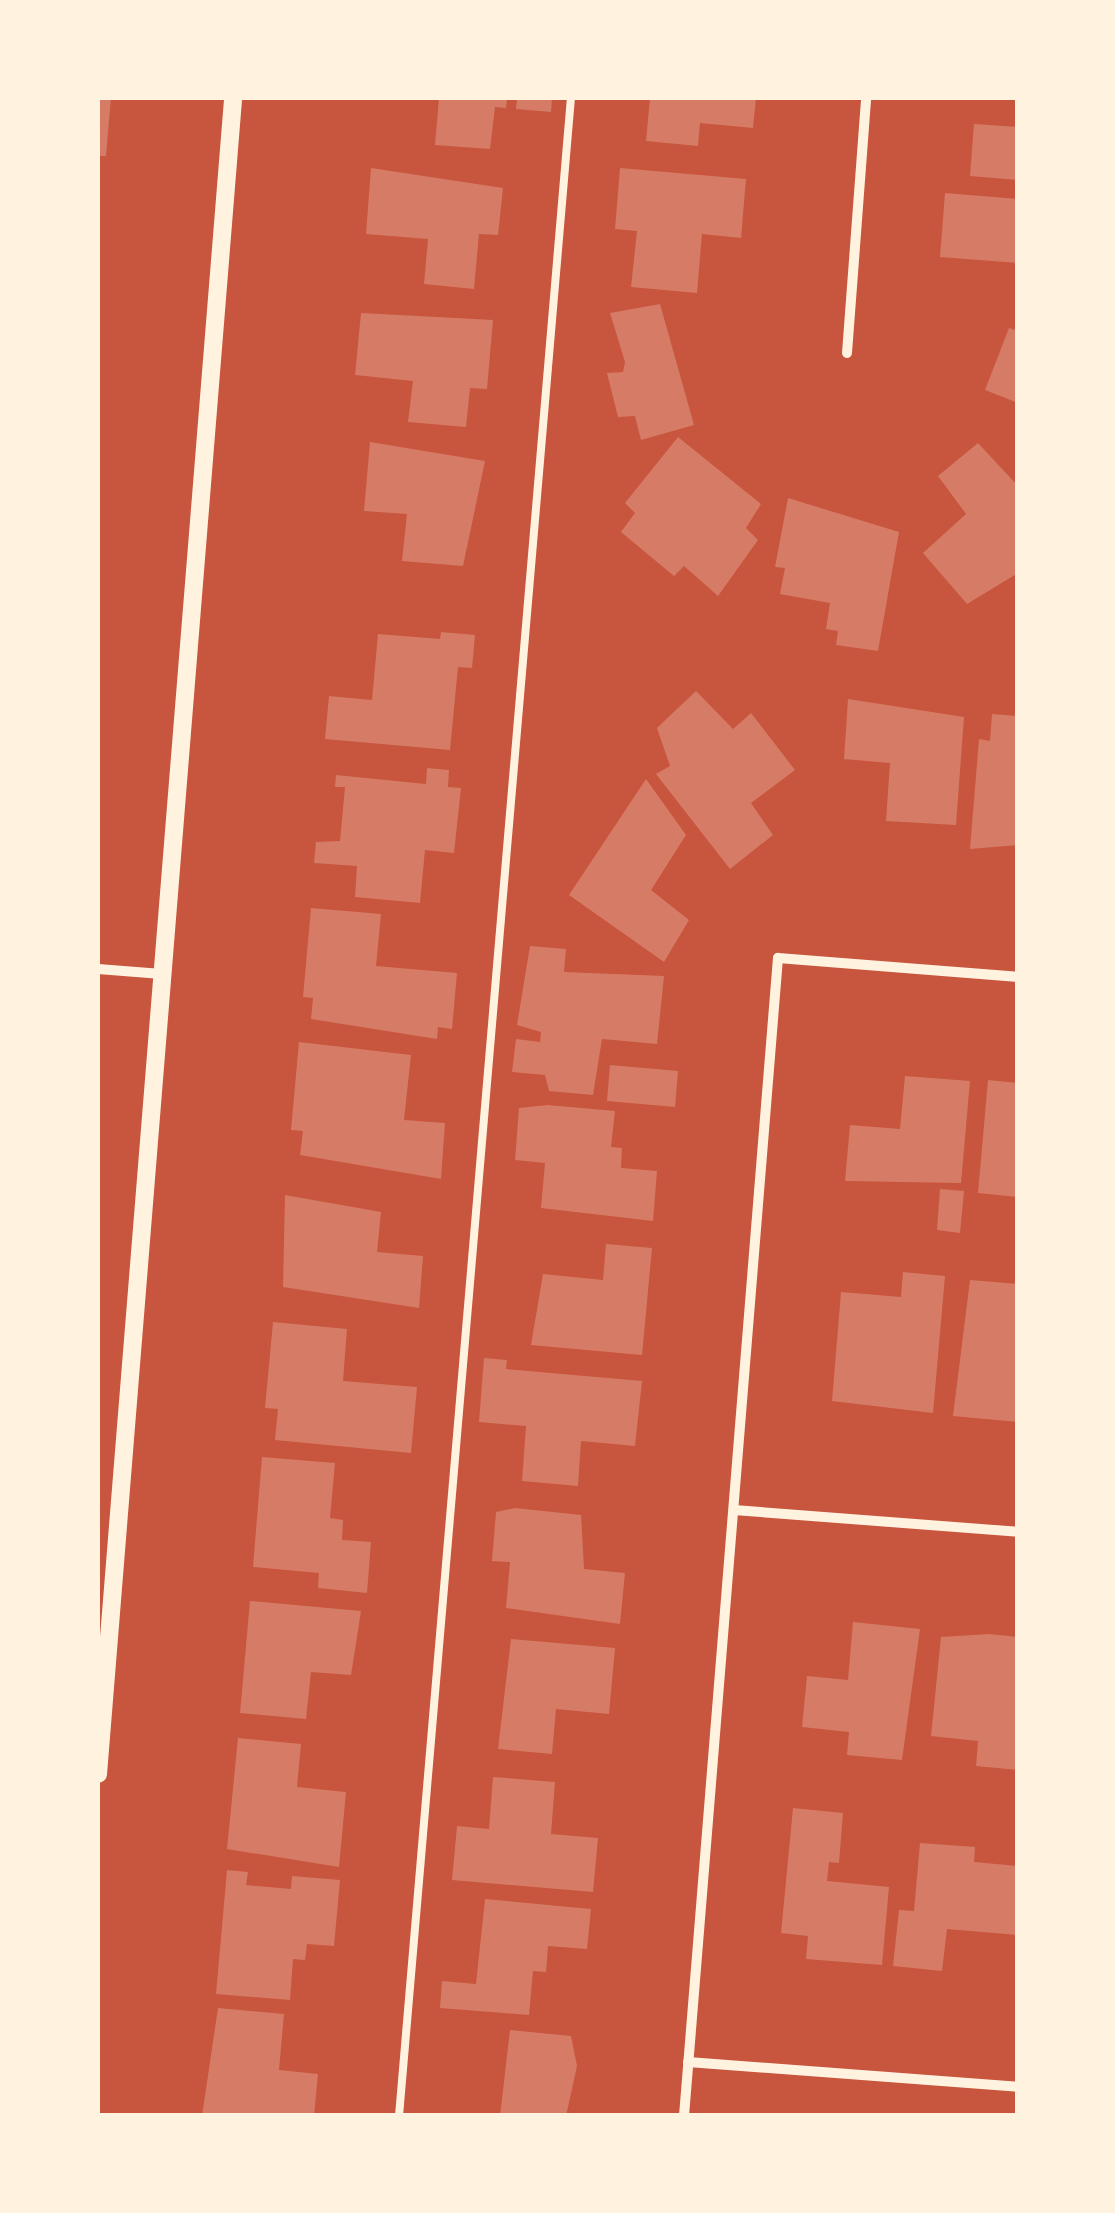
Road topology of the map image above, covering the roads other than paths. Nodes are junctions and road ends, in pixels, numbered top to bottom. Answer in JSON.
{"nodes":[{"id":1,"x":233,"y":98,"type":"edge"},
{"id":2,"x":571,"y":98,"type":"edge"},
{"id":3,"x":866,"y":98,"type":"edge"},
{"id":4,"x":847,"y":353,"type":"dead end"},
{"id":5,"x":98,"y":969,"type":"edge"},
{"id":6,"x":162,"y":974,"type":"junction"},
{"id":7,"x":1018,"y":976,"type":"edge"},
{"id":8,"x":734,"y":1510,"type":"junction"},
{"id":9,"x":1018,"y":1532,"type":"edge"},
{"id":10,"x":98,"y":1774,"type":"edge"},
{"id":11,"x":688,"y":2062,"type":"junction"},
{"id":12,"x":1018,"y":2087,"type":"edge"},
{"id":13,"x":399,"y":2116,"type":"edge"},
{"id":14,"x":684,"y":2116,"type":"edge"}],
"edges":[{"from":1,"to":6,"type":"street"},
{"from":2,"to":13,"type":"lane"},
{"from":3,"to":4,"type":"street"},
{"from":5,"to":6,"type":"street"},
{"from":6,"to":10,"type":"street"},
{"from":7,"to":8,"type":"street"},
{"from":8,"to":9,"type":"street"},
{"from":8,"to":11,"type":"street"},
{"from":11,"to":12,"type":"street"},
{"from":11,"to":14,"type":"street"}]}
